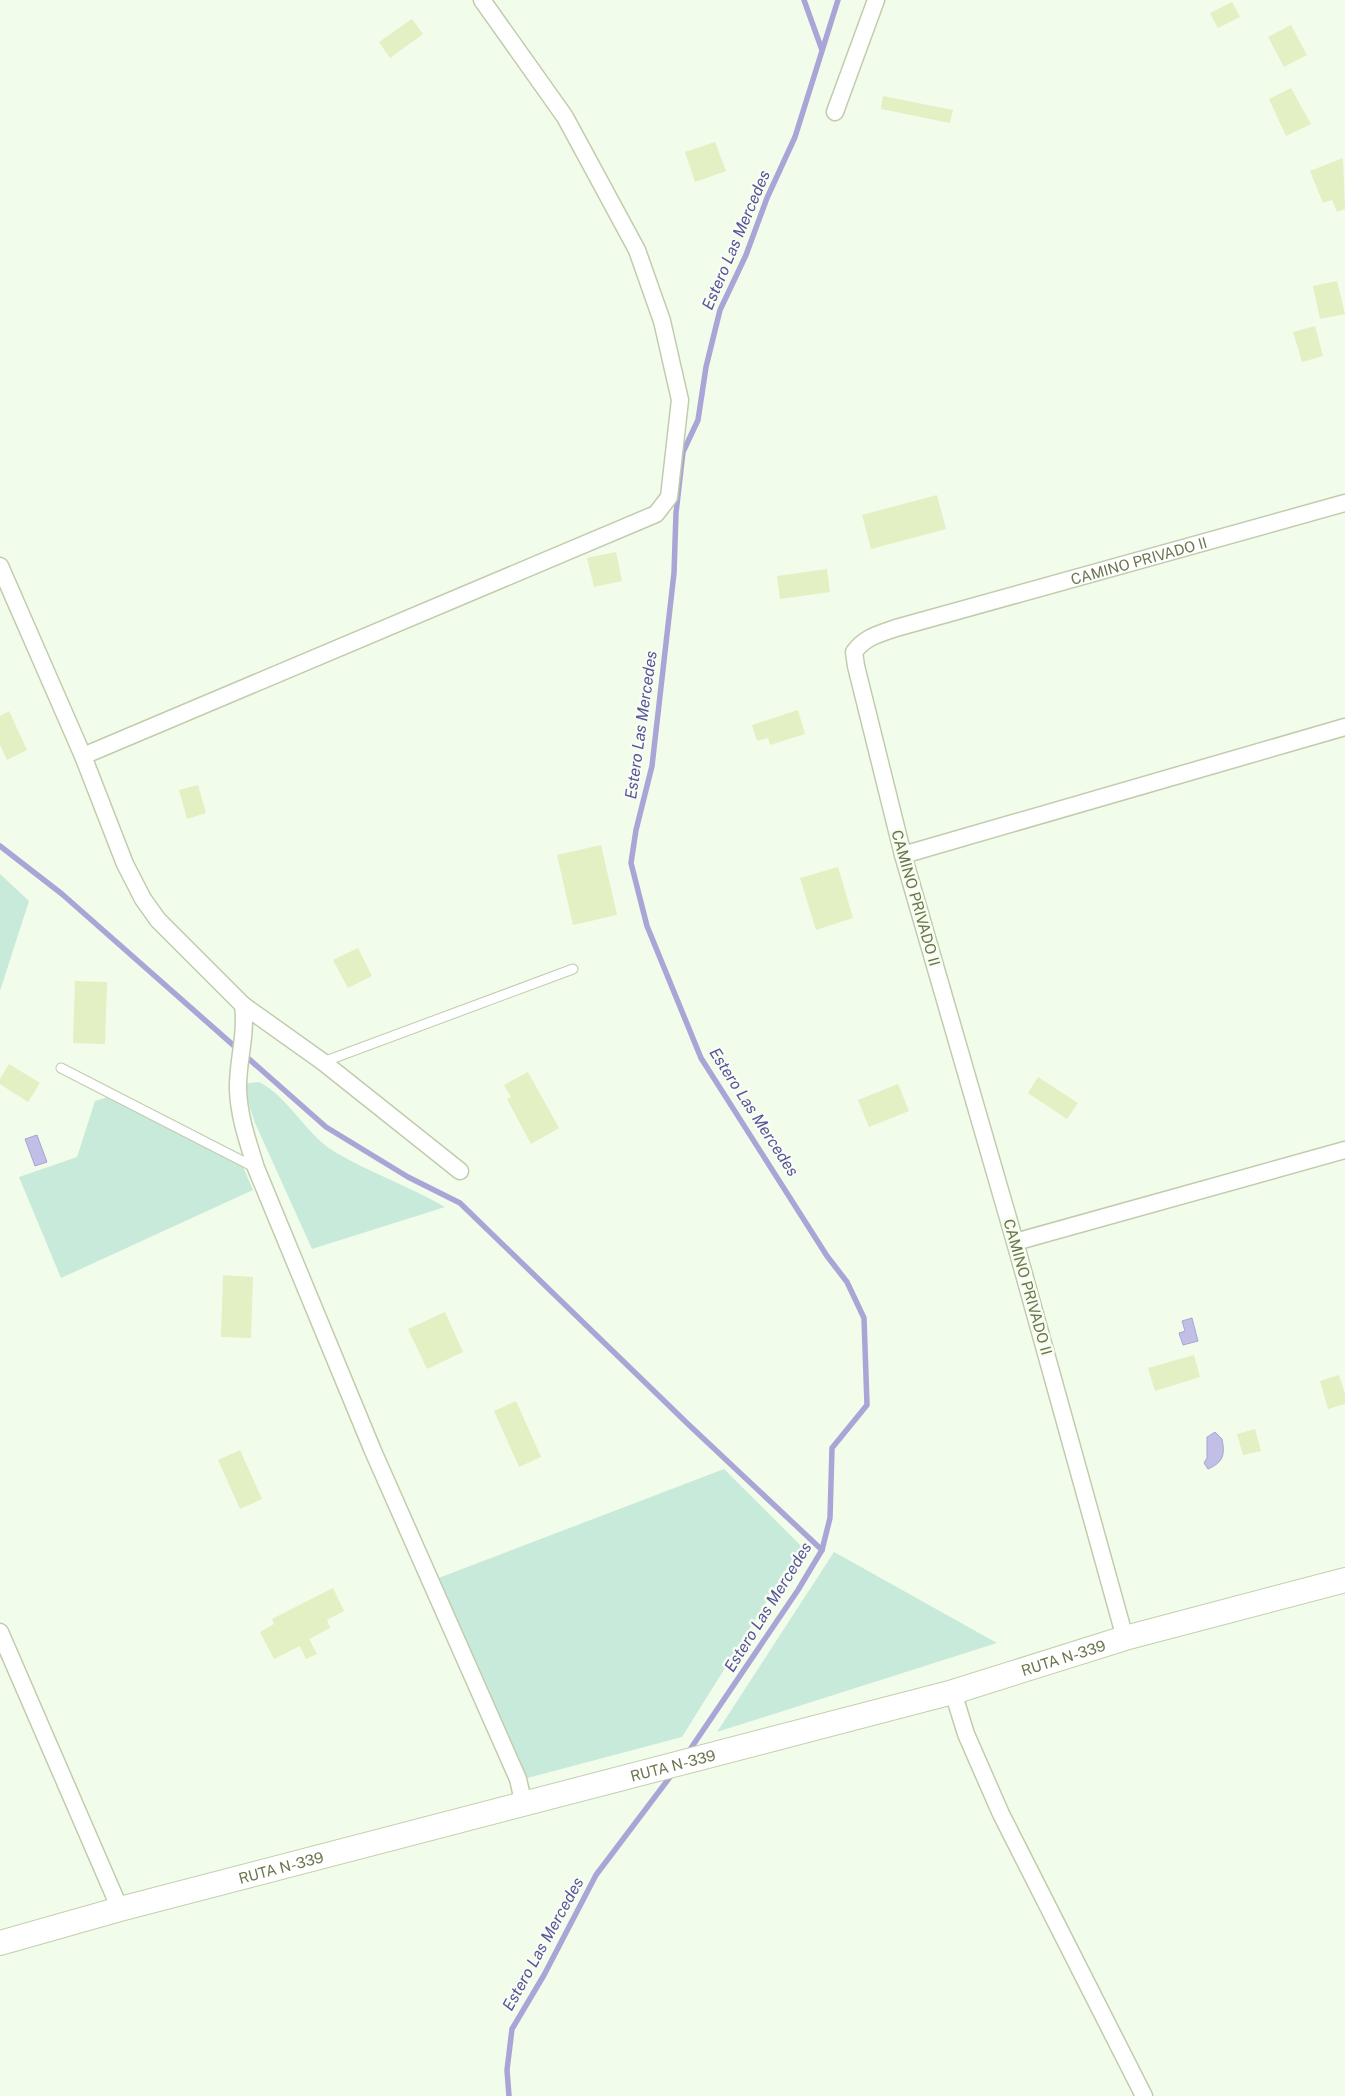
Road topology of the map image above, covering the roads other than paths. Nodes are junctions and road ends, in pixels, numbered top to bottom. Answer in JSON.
{"nodes":[{"id":1,"x":482,"y":0,"type":"edge"},
{"id":2,"x":876,"y":0,"type":"edge"},
{"id":3,"x":835,"y":112,"type":"dead end"},
{"id":4,"x":1345,"y":503,"type":"edge"},
{"id":5,"x":0,"y":566,"type":"edge"},
{"id":6,"x":1345,"y":727,"type":"edge"},
{"id":7,"x":83,"y":756,"type":"junction"},
{"id":8,"x":903,"y":855,"type":"junction"},
{"id":9,"x":574,"y":970,"type":"dead end"},
{"id":10,"x":244,"y":1005,"type":"junction"},
{"id":11,"x":323,"y":1062,"type":"junction"},
{"id":12,"x":61,"y":1068,"type":"dead end"},
{"id":13,"x":1345,"y":1150,"type":"edge"},
{"id":14,"x":256,"y":1168,"type":"junction"},
{"id":15,"x":460,"y":1171,"type":"dead end"},
{"id":16,"x":1015,"y":1242,"type":"junction"},
{"id":17,"x":1345,"y":1580,"type":"edge"},
{"id":18,"x":0,"y":1632,"type":"edge"},
{"id":19,"x":1124,"y":1638,"type":"junction"},
{"id":20,"x":953,"y":1692,"type":"junction"},
{"id":21,"x":524,"y":1805,"type":"junction"},
{"id":22,"x":120,"y":1909,"type":"junction"},
{"id":23,"x":0,"y":1943,"type":"edge"},
{"id":24,"x":1144,"y":2096,"type":"edge"}],
"edges":[{"from":1,"to":7,"type":"street"},
{"from":2,"to":3,"type":"street"},
{"from":4,"to":8,"type":"street","name":"CAMINO PRIVADO II"},
{"from":5,"to":7,"type":"street"},
{"from":6,"to":8,"type":"street"},
{"from":7,"to":10,"type":"street"},
{"from":8,"to":16,"type":"street","name":"CAMINO PRIVADO II"},
{"from":9,"to":11,"type":"lane"},
{"from":10,"to":11,"type":"street"},
{"from":10,"to":14,"type":"street"},
{"from":11,"to":15,"type":"street"},
{"from":12,"to":14,"type":"lane"},
{"from":13,"to":16,"type":"street"},
{"from":14,"to":21,"type":"street"},
{"from":16,"to":19,"type":"street","name":"CAMINO PRIVADO II"},
{"from":17,"to":19,"type":"street","name":"RUTA N-339"},
{"from":18,"to":22,"type":"street"},
{"from":19,"to":20,"type":"street","name":"RUTA N-339"},
{"from":20,"to":21,"type":"street","name":"RUTA N-339"},
{"from":20,"to":24,"type":"street"},
{"from":21,"to":22,"type":"street","name":"RUTA N-339"},
{"from":22,"to":23,"type":"street","name":"RUTA N-339"}]}
